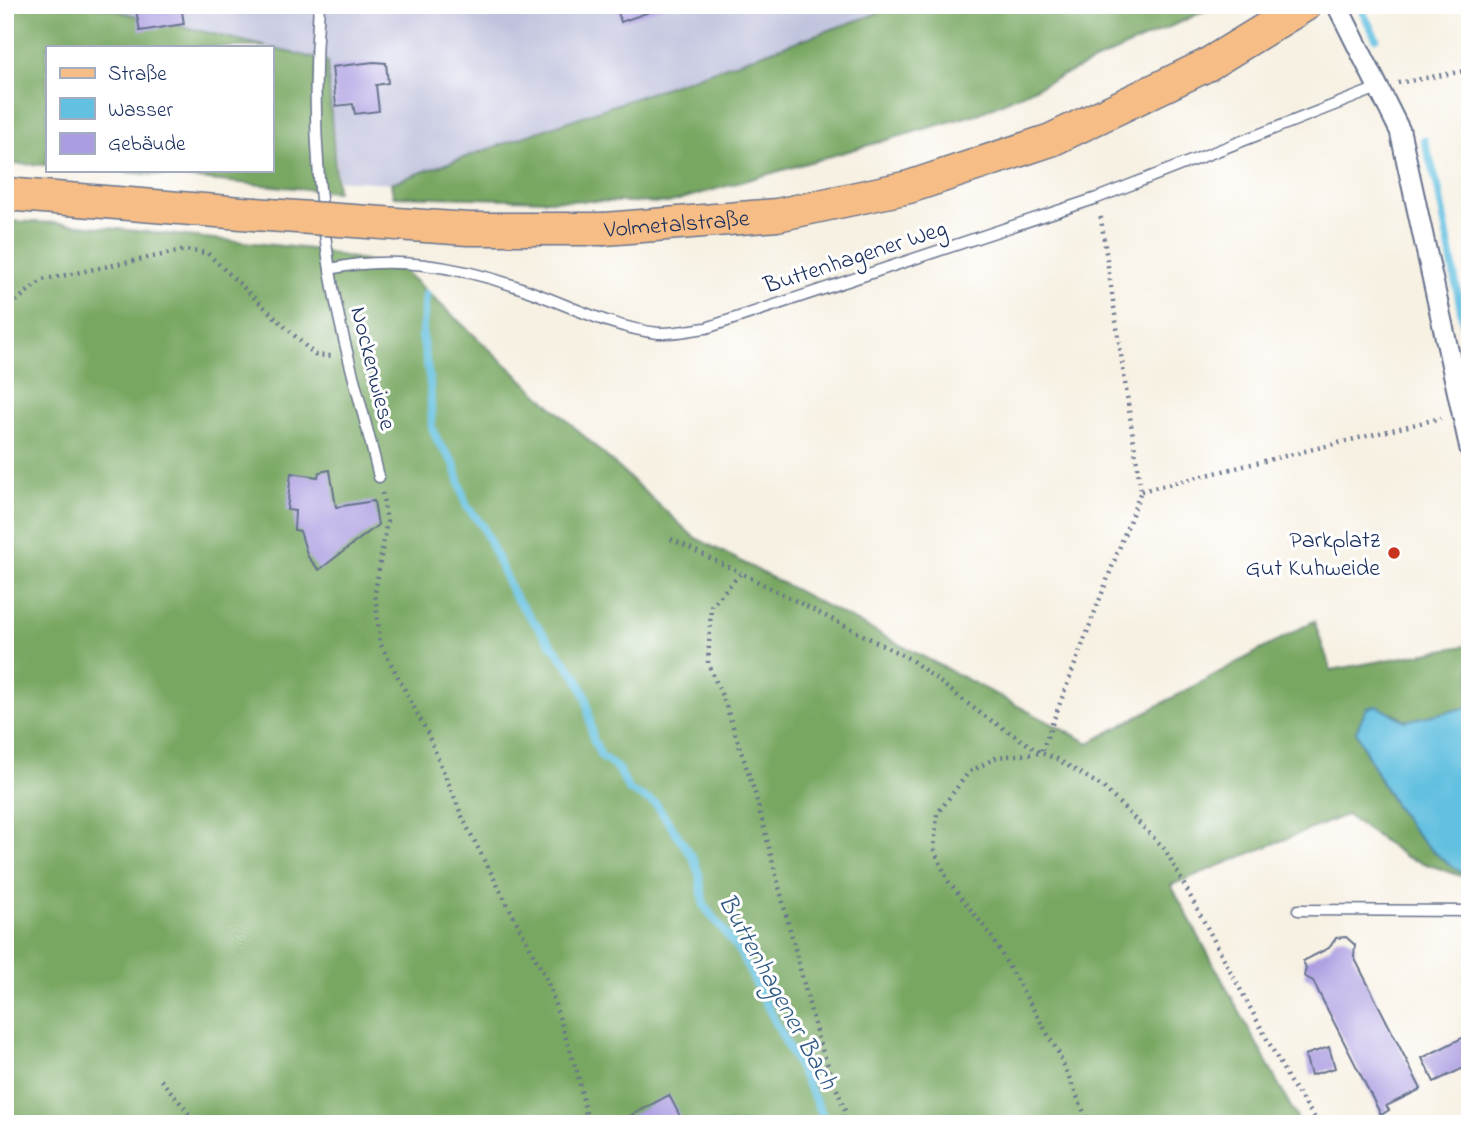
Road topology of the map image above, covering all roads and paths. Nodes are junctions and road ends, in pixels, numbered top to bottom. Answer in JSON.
{"nodes":[{"id":1,"x":319,"y":5,"type":"edge"},
{"id":2,"x":1305,"y":5,"type":"edge"},
{"id":3,"x":1337,"y":5,"type":"edge"},
{"id":4,"x":1470,"y":70,"type":"edge"},
{"id":5,"x":1380,"y":87,"type":"junction"},
{"id":6,"x":5,"y":194,"type":"edge"},
{"id":7,"x":1097,"y":198,"type":"junction"},
{"id":8,"x":330,"y":269,"type":"junction"},
{"id":9,"x":5,"y":310,"type":"edge"},
{"id":10,"x":348,"y":356,"type":"junction"},
{"id":11,"x":1462,"y":412,"type":"junction"},
{"id":12,"x":1470,"y":449,"type":"edge"},
{"id":13,"x":379,"y":477,"type":"joint"},
{"id":14,"x":1141,"y":491,"type":"junction"},
{"id":15,"x":671,"y":539,"type":"dead end"},
{"id":16,"x":741,"y":573,"type":"junction"},
{"id":17,"x":1041,"y":753,"type":"junction"},
{"id":18,"x":1298,"y":910,"type":"dead end"},
{"id":19,"x":1470,"y":911,"type":"edge"},
{"id":20,"x":161,"y":1080,"type":"dead end"},
{"id":21,"x":198,"y":1124,"type":"edge"},
{"id":22,"x":588,"y":1124,"type":"edge"},
{"id":23,"x":841,"y":1124,"type":"edge"},
{"id":24,"x":1089,"y":1124,"type":"edge"},
{"id":25,"x":1318,"y":1124,"type":"edge"}],
"edges":[{"from":1,"to":8,"type":"lane","name":"Nockenwiese"},
{"from":2,"to":6,"type":"main road","name":"Volmetalstraße","bridge":true},
{"from":3,"to":5,"type":"street"},
{"from":4,"to":5,"type":"path"},
{"from":5,"to":7,"type":"lane","name":"Buttenhagener Weg"},
{"from":5,"to":11,"type":"street"},
{"from":7,"to":8,"type":"lane","name":"Buttenhagener Weg"},
{"from":7,"to":14,"type":"path"},
{"from":8,"to":10,"type":"lane","name":"Nockenwiese"},
{"from":9,"to":10,"type":"path"},
{"from":10,"to":13,"type":"lane","name":"Nockenwiese"},
{"from":11,"to":12,"type":"street"},
{"from":11,"to":14,"type":"path"},
{"from":13,"to":22,"type":"path"},
{"from":14,"to":17,"type":"path"},
{"from":15,"to":16,"type":"path"},
{"from":16,"to":17,"type":"path"},
{"from":16,"to":23,"type":"path"},
{"from":17,"to":24,"type":"path"},
{"from":17,"to":25,"type":"path"},
{"from":18,"to":19,"type":"lane"},
{"from":20,"to":21,"type":"path"}]}
